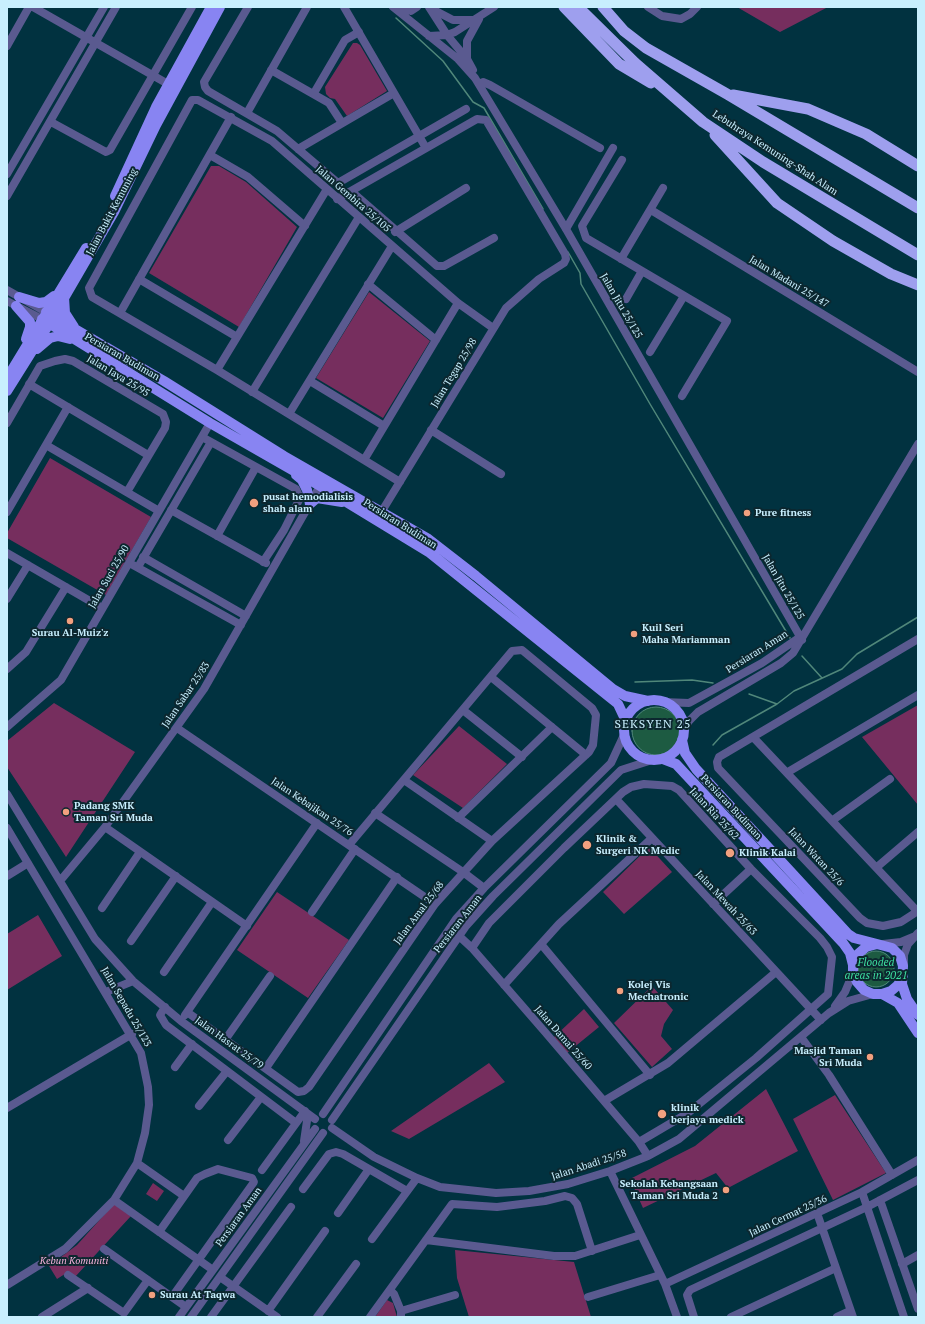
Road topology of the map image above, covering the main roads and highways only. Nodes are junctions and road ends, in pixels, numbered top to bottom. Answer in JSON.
{"nodes":[{"id":1,"x":211,"y":7,"type":"edge"},
{"id":2,"x":220,"y":7,"type":"edge"},
{"id":3,"x":564,"y":7,"type":"edge"},
{"id":4,"x":578,"y":7,"type":"edge"},
{"id":5,"x":603,"y":7,"type":"edge"},
{"id":6,"x":727,"y":94,"type":"junction"},
{"id":7,"x":674,"y":96,"type":"junction"},
{"id":8,"x":703,"y":122,"type":"junction"},
{"id":9,"x":918,"y":166,"type":"edge"},
{"id":10,"x":918,"y":208,"type":"edge"},
{"id":11,"x":918,"y":255,"type":"edge"},
{"id":12,"x":918,"y":285,"type":"edge"},
{"id":13,"x":61,"y":295,"type":"junction"},
{"id":14,"x":14,"y":301,"type":"edge"},
{"id":15,"x":48,"y":318,"type":"junction"},
{"id":16,"x":76,"y":330,"type":"junction"},
{"id":17,"x":78,"y":341,"type":"junction"},
{"id":18,"x":24,"y":358,"type":"junction"},
{"id":19,"x":7,"y":378,"type":"edge"},
{"id":20,"x":164,"y":381,"type":"junction"},
{"id":21,"x":7,"y":391,"type":"edge"},
{"id":22,"x":160,"y":392,"type":"junction"},
{"id":23,"x":284,"y":456,"type":"junction"},
{"id":24,"x":288,"y":468,"type":"junction"},
{"id":25,"x":320,"y":486,"type":"junction"},
{"id":26,"x":352,"y":504,"type":"junction"},
{"id":27,"x":382,"y":511,"type":"junction"},
{"id":28,"x":430,"y":553,"type":"junction"},
{"id":29,"x":648,"y":701,"type":"junction"},
{"id":30,"x":626,"y":721,"type":"junction"},
{"id":31,"x":683,"y":735,"type":"junction"},
{"id":32,"x":663,"y":758,"type":"junction"},
{"id":33,"x":880,"y":944,"type":"junction"},
{"id":34,"x":853,"y":969,"type":"junction"},
{"id":35,"x":903,"y":971,"type":"junction"},
{"id":36,"x":877,"y":994,"type":"junction"},
{"id":37,"x":918,"y":1015,"type":"edge"},
{"id":38,"x":918,"y":1033,"type":"edge"}],
"edges":[{"from":1,"to":13,"type":"main road","name":"Jalan Bukit Kemuning"},
{"from":2,"to":13,"type":"main road","name":"Jalan Bukit Kemuning"},
{"from":3,"to":7,"type":"highway"},
{"from":4,"to":7,"type":"highway","name":"Lebuhraya Kemuning-Shah Alam"},
{"from":5,"to":6,"type":"highway"},
{"from":6,"to":9,"type":"highway"},
{"from":6,"to":10,"type":"highway"},
{"from":7,"to":8,"type":"highway","name":"Lebuhraya Kemuning-Shah Alam"},
{"from":8,"to":11,"type":"highway","name":"Lebuhraya Kemuning-Shah Alam"},
{"from":8,"to":12,"type":"highway"},
{"from":13,"to":14,"type":"main road"},
{"from":13,"to":15,"type":"main road","name":"Jalan Bukit Kemuning"},
{"from":13,"to":16,"type":"main road"},
{"from":14,"to":18,"type":"main road"},
{"from":15,"to":16,"type":"main road","name":"Persiaran Budiman"},
{"from":15,"to":17,"type":"main road","name":"Persiaran Budiman"},
{"from":15,"to":18,"type":"main road","name":"Jalan Bukit Kemuning"},
{"from":16,"to":20,"type":"main road","name":"Persiaran Budiman"},
{"from":17,"to":18,"type":"main road"},
{"from":17,"to":22,"type":"main road","name":"Persiaran Budiman"},
{"from":18,"to":19,"type":"main road","name":"Jalan Bukit Kemuning"},
{"from":18,"to":21,"type":"main road","name":"Jalan Bukit Kemuning"},
{"from":20,"to":22,"type":"main road"},
{"from":20,"to":23,"type":"main road","name":"Persiaran Budiman"},
{"from":22,"to":24,"type":"main road","name":"Persiaran Budiman"},
{"from":23,"to":25,"type":"main road"},
{"from":23,"to":27,"type":"main road","name":"Persiaran Budiman"},
{"from":24,"to":25,"type":"main road","name":"Persiaran Budiman"},
{"from":24,"to":26,"type":"main road"},
{"from":25,"to":26,"type":"main road","name":"Persiaran Budiman"},
{"from":26,"to":28,"type":"main road","name":"Persiaran Budiman"},
{"from":27,"to":28,"type":"main road"},
{"from":27,"to":29,"type":"main road","name":"Persiaran Budiman"},
{"from":28,"to":30,"type":"main road","name":"Persiaran Budiman"},
{"from":29,"to":30,"type":"main road"},
{"from":29,"to":31,"type":"main road"},
{"from":30,"to":32,"type":"main road"},
{"from":31,"to":32,"type":"main road"},
{"from":31,"to":33,"type":"main road","name":"Persiaran Budiman"},
{"from":32,"to":34,"type":"main road","name":"Persiaran Budiman"},
{"from":33,"to":34,"type":"main road"},
{"from":33,"to":35,"type":"main road"},
{"from":34,"to":36,"type":"main road"},
{"from":35,"to":36,"type":"main road"},
{"from":35,"to":37,"type":"main road"},
{"from":36,"to":38,"type":"main road"}]}
